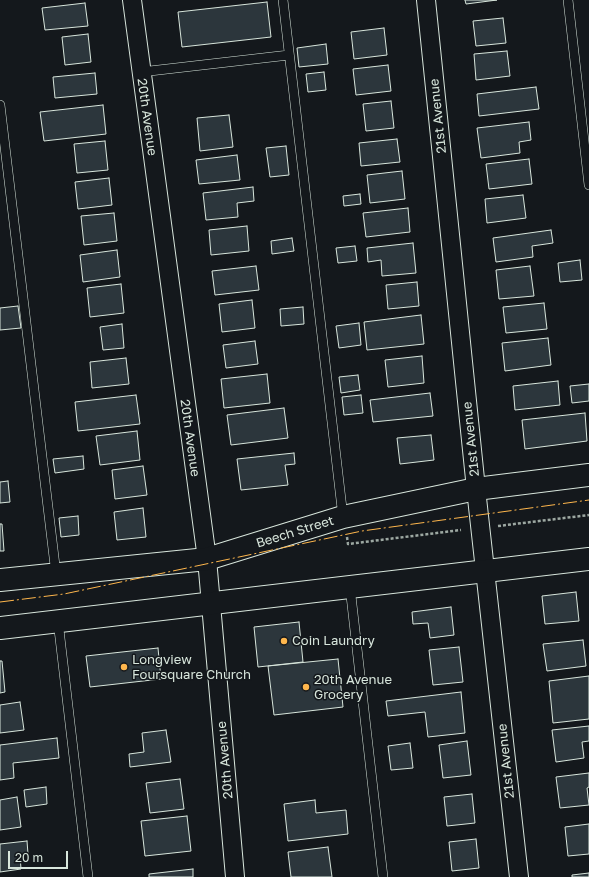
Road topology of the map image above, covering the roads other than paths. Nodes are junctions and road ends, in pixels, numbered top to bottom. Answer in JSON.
{"nodes":[{"id":1,"x":132,"y":0,"type":"edge"},
{"id":2,"x":283,"y":0,"type":"edge"},
{"id":3,"x":426,"y":0,"type":"edge"},
{"id":4,"x":568,"y":0,"type":"edge"},
{"id":5,"x":289,"y":55,"type":"junction"},
{"id":6,"x":141,"y":72,"type":"junction"},
{"id":7,"x":0,"y":105,"type":"edge"},
{"id":8,"x":589,"y":185,"type":"edge"},
{"id":9,"x":589,"y":475,"type":"edge"},
{"id":10,"x":476,"y":489,"type":"junction"},
{"id":11,"x":343,"y":517,"type":"junction"},
{"id":12,"x":207,"y":559,"type":"junction"},
{"id":13,"x":589,"y":559,"type":"edge"},
{"id":14,"x":485,"y":571,"type":"junction"},
{"id":15,"x":56,"y":574,"type":"junction"},
{"id":16,"x":0,"y":580,"type":"edge"},
{"id":17,"x":350,"y":587,"type":"junction"},
{"id":18,"x":211,"y":604,"type":"junction"},
{"id":19,"x":58,"y":621,"type":"junction"},
{"id":20,"x":0,"y":628,"type":"edge"},
{"id":21,"x":88,"y":877,"type":"edge"},
{"id":22,"x":236,"y":877,"type":"edge"},
{"id":23,"x":383,"y":877,"type":"edge"},
{"id":24,"x":519,"y":877,"type":"edge"}],
"edges":[{"from":1,"to":6,"type":"street","name":"20th Avenue"},
{"from":2,"to":5,"type":"lane"},
{"from":3,"to":10,"type":"street","name":"21st Avenue"},
{"from":4,"to":8,"type":"lane"},
{"from":5,"to":6,"type":"lane"},
{"from":5,"to":11,"type":"lane"},
{"from":6,"to":12,"type":"street","name":"20th Avenue"},
{"from":7,"to":15,"type":"lane"},
{"from":9,"to":10,"type":"street","name":"Beech Street"},
{"from":10,"to":11,"type":"street","name":"Beech Street"},
{"from":10,"to":14,"type":"street","name":"21st Avenue"},
{"from":11,"to":12,"type":"street","name":"Beech Street"},
{"from":12,"to":15,"type":"street","name":"Beech Street"},
{"from":12,"to":18,"type":"street","name":"20th Avenue"},
{"from":13,"to":14,"type":"street"},
{"from":14,"to":17,"type":"street"},
{"from":14,"to":24,"type":"street","name":"21st Avenue"},
{"from":15,"to":16,"type":"street","name":"Beech Street"},
{"from":17,"to":18,"type":"street"},
{"from":17,"to":23,"type":"lane"},
{"from":18,"to":19,"type":"street"},
{"from":18,"to":22,"type":"street","name":"20th Avenue"},
{"from":19,"to":20,"type":"street"},
{"from":19,"to":21,"type":"lane"}]}
